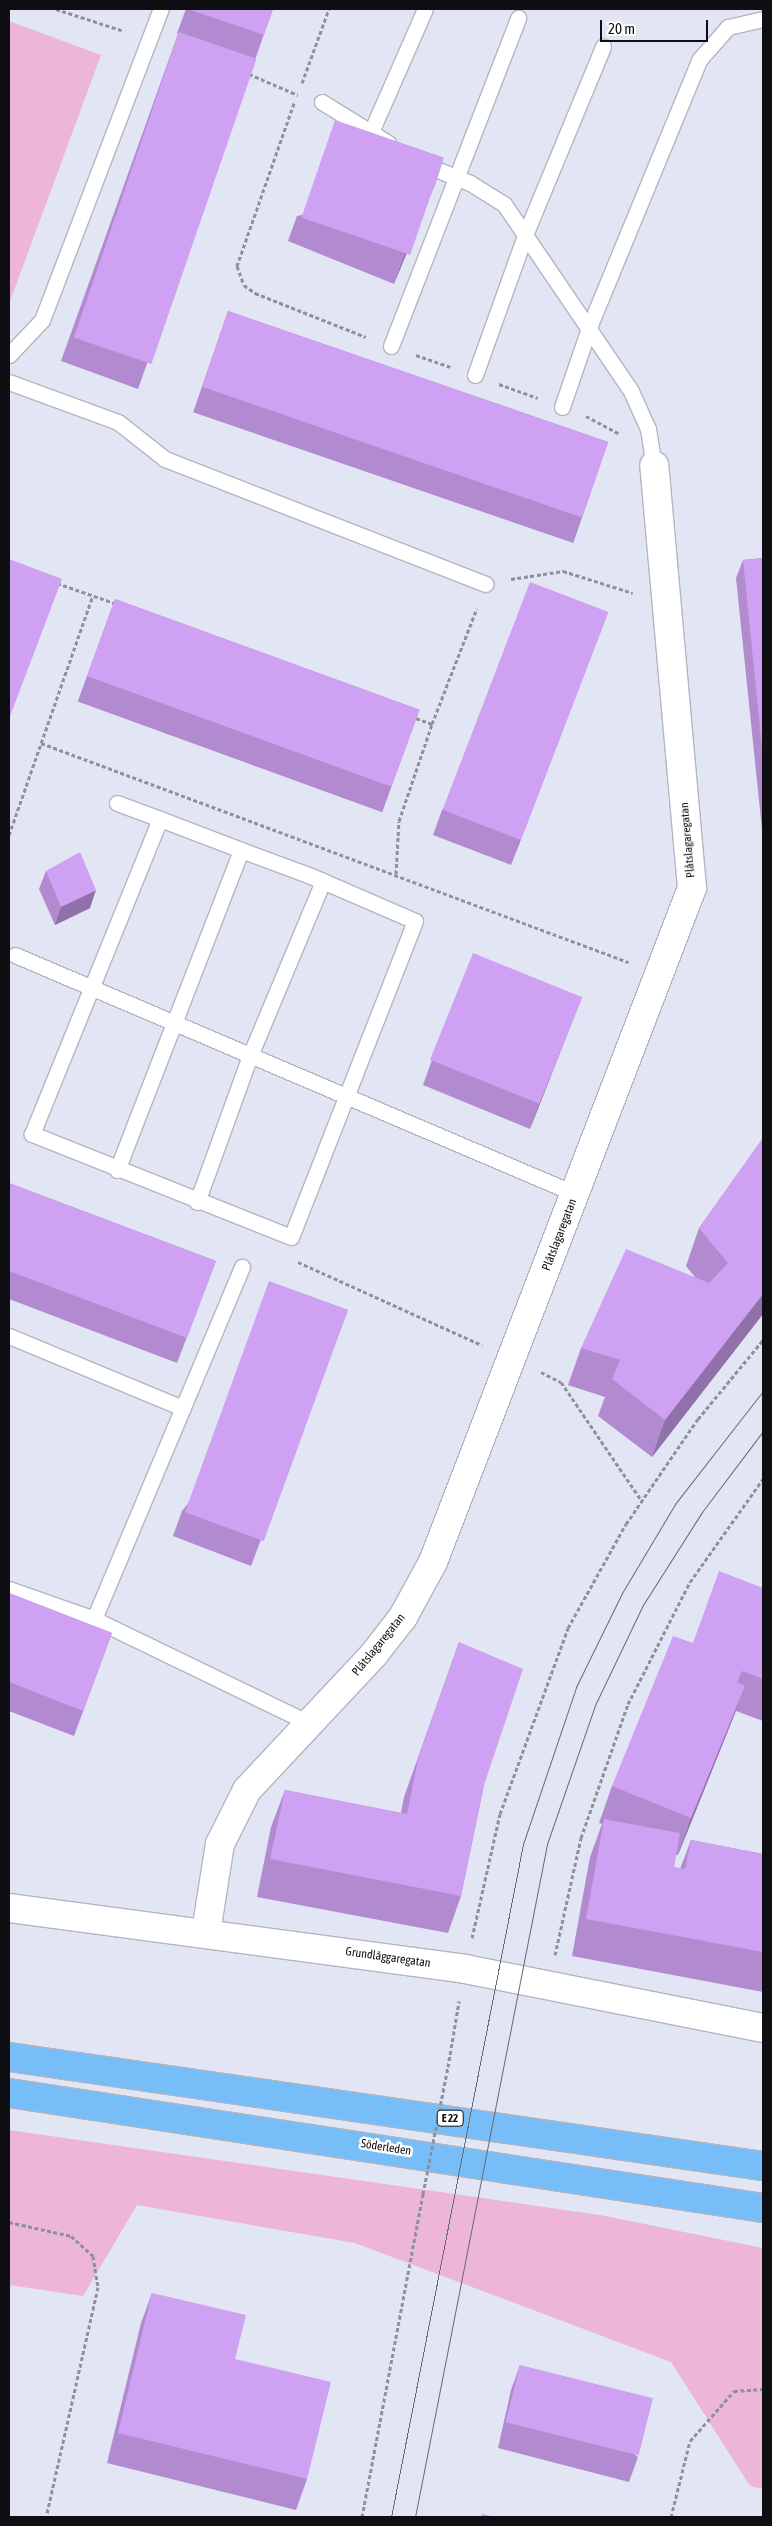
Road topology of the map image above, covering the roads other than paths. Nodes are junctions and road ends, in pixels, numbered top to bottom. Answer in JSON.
{"nodes":[{"id":1,"x":161,"y":9,"type":"edge"},
{"id":2,"x":426,"y":9,"type":"edge"},
{"id":3,"x":518,"y":18,"type":"dead end"},
{"id":4,"x":763,"y":19,"type":"edge"},
{"id":5,"x":603,"y":47,"type":"dead end"},
{"id":6,"x":322,"y":102,"type":"road end"},
{"id":7,"x":371,"y":132,"type":"junction"},
{"id":8,"x":454,"y":176,"type":"junction"},
{"id":9,"x":525,"y":235,"type":"junction"},
{"id":10,"x":590,"y":325,"type":"junction"},
{"id":11,"x":391,"y":346,"type":"road end"},
{"id":12,"x":10,"y":357,"type":"edge"},
{"id":13,"x":475,"y":375,"type":"road end"},
{"id":14,"x":9,"y":382,"type":"edge"},
{"id":15,"x":562,"y":407,"type":"road end"},
{"id":16,"x":654,"y":466,"type":"joint"},
{"id":17,"x":486,"y":584,"type":"road end"},
{"id":18,"x":118,"y":803,"type":"dead end"},
{"id":19,"x":160,"y":819,"type":"junction"},
{"id":20,"x":241,"y":850,"type":"junction"},
{"id":21,"x":323,"y":881,"type":"junction"},
{"id":22,"x":15,"y":955,"type":"dead end"},
{"id":23,"x":92,"y":989,"type":"junction"},
{"id":24,"x":176,"y":1026,"type":"junction"},
{"id":25,"x":249,"y":1058,"type":"junction"},
{"id":26,"x":346,"y":1099,"type":"junction"},
{"id":27,"x":117,"y":1170,"type":"junction"},
{"id":28,"x":576,"y":1194,"type":"junction"},
{"id":29,"x":197,"y":1202,"type":"junction"},
{"id":30,"x":242,"y":1267,"type":"dead end"},
{"id":31,"x":9,"y":1336,"type":"edge"},
{"id":32,"x":183,"y":1408,"type":"junction"},
{"id":33,"x":9,"y":1589,"type":"edge"},
{"id":34,"x":94,"y":1619,"type":"junction"},
{"id":35,"x":311,"y":1724,"type":"junction"},
{"id":36,"x":9,"y":1908,"type":"edge"},
{"id":37,"x":206,"y":1932,"type":"junction"},
{"id":38,"x":763,"y":2028,"type":"edge"},
{"id":39,"x":9,"y":2057,"type":"edge"},
{"id":40,"x":9,"y":2093,"type":"edge"},
{"id":41,"x":763,"y":2166,"type":"edge"},
{"id":42,"x":763,"y":2208,"type":"edge"}],
"edges":[{"from":1,"to":12,"type":"lane"},
{"from":2,"to":7,"type":"lane"},
{"from":3,"to":8,"type":"lane"},
{"from":4,"to":10,"type":"lane"},
{"from":5,"to":9,"type":"lane"},
{"from":6,"to":7,"type":"lane"},
{"from":7,"to":8,"type":"lane"},
{"from":8,"to":9,"type":"lane"},
{"from":8,"to":11,"type":"lane"},
{"from":9,"to":10,"type":"lane"},
{"from":9,"to":13,"type":"lane"},
{"from":10,"to":15,"type":"lane"},
{"from":10,"to":16,"type":"lane"},
{"from":14,"to":17,"type":"lane"},
{"from":16,"to":28,"type":"street","name":"Plåtslagaregatan"},
{"from":18,"to":19,"type":"lane"},
{"from":19,"to":20,"type":"lane"},
{"from":19,"to":23,"type":"lane"},
{"from":20,"to":21,"type":"lane"},
{"from":20,"to":24,"type":"lane"},
{"from":21,"to":25,"type":"lane"},
{"from":21,"to":26,"type":"lane"},
{"from":22,"to":23,"type":"lane"},
{"from":23,"to":24,"type":"lane"},
{"from":23,"to":27,"type":"lane"},
{"from":24,"to":25,"type":"lane"},
{"from":24,"to":27,"type":"lane"},
{"from":25,"to":26,"type":"lane"},
{"from":25,"to":29,"type":"lane"},
{"from":26,"to":28,"type":"lane"},
{"from":26,"to":29,"type":"lane"},
{"from":27,"to":29,"type":"lane"},
{"from":28,"to":35,"type":"street","name":"Plåtslagaregatan"},
{"from":30,"to":32,"type":"lane"},
{"from":31,"to":32,"type":"lane"},
{"from":32,"to":34,"type":"lane"},
{"from":33,"to":34,"type":"lane"},
{"from":34,"to":35,"type":"lane"},
{"from":35,"to":37,"type":"street","name":"Plåtslagaregatan"},
{"from":36,"to":37,"type":"street","name":"Grundläggaregatan"},
{"from":37,"to":38,"type":"street","name":"Grundläggaregatan"},
{"from":39,"to":41,"type":"highway","number":"E 22"},
{"from":40,"to":42,"type":"highway","name":"Söderleden"}]}
